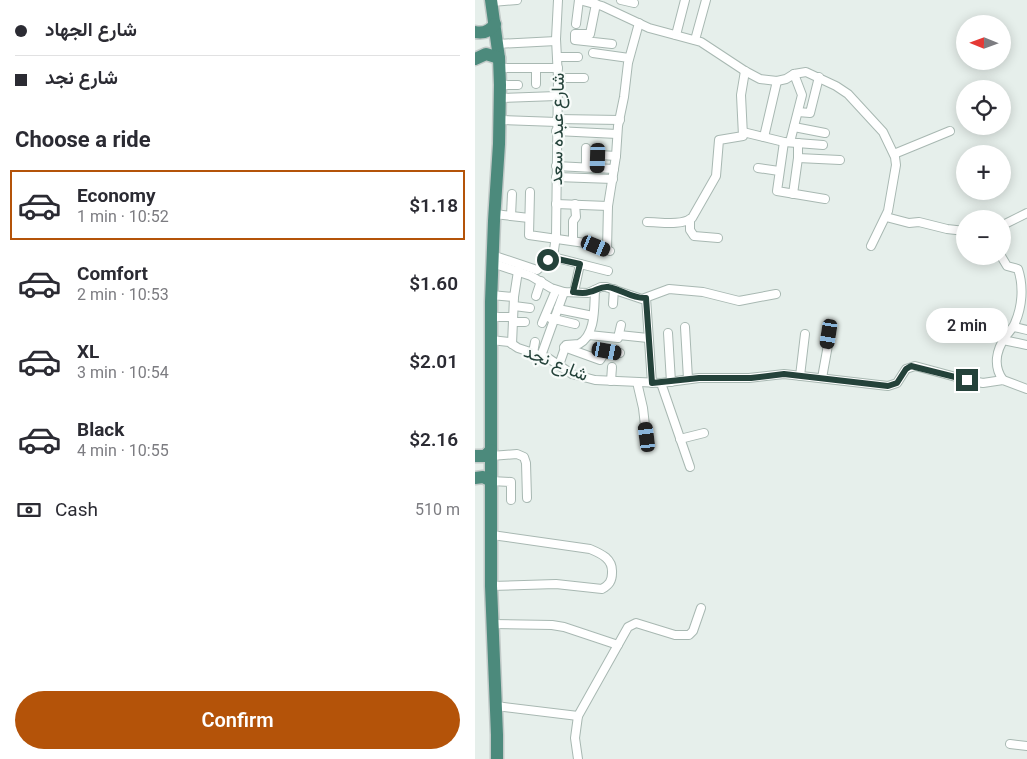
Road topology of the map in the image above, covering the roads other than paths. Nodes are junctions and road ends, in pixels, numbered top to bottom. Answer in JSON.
{"nodes":[{"id":1,"x":517,"y":0,"type":"edge"},
{"id":2,"x":559,"y":0,"type":"edge"},
{"id":3,"x":579,"y":0,"type":"edge"},
{"id":4,"x":621,"y":0,"type":"edge"},
{"id":5,"x":685,"y":0,"type":"edge"},
{"id":6,"x":706,"y":0,"type":"edge"},
{"id":7,"x":492,"y":1,"type":"edge"},
{"id":8,"x":633,"y":2,"type":"dead end"},
{"id":9,"x":601,"y":3,"type":"edge"},
{"id":10,"x":495,"y":24,"type":"junction"},
{"id":11,"x":576,"y":24,"type":"dead end"},
{"id":12,"x":639,"y":24,"type":"junction"},
{"id":13,"x":475,"y":32,"type":"edge"},
{"id":14,"x":676,"y":35,"type":"junction"},
{"id":15,"x":695,"y":40,"type":"junction"},
{"id":16,"x":556,"y":41,"type":"junction"},
{"id":17,"x":497,"y":44,"type":"junction"},
{"id":18,"x":612,"y":44,"type":"dead end"},
{"id":19,"x":593,"y":53,"type":"dead end"},
{"id":20,"x":557,"y":57,"type":"junction"},
{"id":21,"x":579,"y":57,"type":"dead end"},
{"id":22,"x":629,"y":58,"type":"junction"},
{"id":23,"x":475,"y":59,"type":"edge"},
{"id":24,"x":499,"y":63,"type":"junction"},
{"id":25,"x":536,"y":68,"type":"junction"},
{"id":26,"x":558,"y":68,"type":"junction"},
{"id":27,"x":745,"y":71,"type":"junction"},
{"id":28,"x":794,"y":74,"type":"junction"},
{"id":29,"x":819,"y":77,"type":"junction"},
{"id":30,"x":559,"y":78,"type":"junction"},
{"id":31,"x":584,"y":78,"type":"dead end"},
{"id":32,"x":777,"y":81,"type":"junction"},
{"id":33,"x":536,"y":84,"type":"dead end"},
{"id":34,"x":518,"y":85,"type":"dead end"},
{"id":35,"x":500,"y":92,"type":"junction"},
{"id":36,"x":557,"y":96,"type":"junction"},
{"id":37,"x":798,"y":112,"type":"junction"},
{"id":38,"x":500,"y":120,"type":"junction"},
{"id":39,"x":557,"y":120,"type":"junction"},
{"id":40,"x":620,"y":120,"type":"junction"},
{"id":41,"x":794,"y":127,"type":"junction"},
{"id":42,"x":557,"y":131,"type":"junction"},
{"id":43,"x":950,"y":131,"type":"dead end"},
{"id":44,"x":743,"y":132,"type":"junction"},
{"id":45,"x":825,"y":133,"type":"dead end"},
{"id":46,"x":617,"y":134,"type":"junction"},
{"id":47,"x":764,"y":137,"type":"junction"},
{"id":48,"x":790,"y":142,"type":"junction"},
{"id":49,"x":823,"y":145,"type":"dead end"},
{"id":50,"x":586,"y":148,"type":"dead end"},
{"id":51,"x":895,"y":154,"type":"junction"},
{"id":52,"x":616,"y":156,"type":"junction"},
{"id":53,"x":798,"y":158,"type":"junction"},
{"id":54,"x":840,"y":160,"type":"dead end"},
{"id":55,"x":556,"y":166,"type":"junction"},
{"id":56,"x":585,"y":167,"type":"junction"},
{"id":57,"x":598,"y":168,"type":"junction"},
{"id":58,"x":758,"y":168,"type":"dead end"},
{"id":59,"x":614,"y":169,"type":"junction"},
{"id":60,"x":779,"y":171,"type":"junction"},
{"id":61,"x":556,"y":178,"type":"junction"},
{"id":62,"x":613,"y":179,"type":"junction"},
{"id":63,"x":530,"y":192,"type":"dead end"},
{"id":64,"x":793,"y":194,"type":"junction"},
{"id":65,"x":825,"y":199,"type":"dead end"},
{"id":66,"x":495,"y":204,"type":"junction"},
{"id":67,"x":556,"y":204,"type":"junction"},
{"id":68,"x":575,"y":204,"type":"junction"},
{"id":69,"x":512,"y":205,"type":"junction"},
{"id":70,"x":608,"y":206,"type":"junction"},
{"id":71,"x":1027,"y":213,"type":"edge"},
{"id":72,"x":511,"y":216,"type":"junction"},
{"id":73,"x":886,"y":217,"type":"junction"},
{"id":74,"x":529,"y":218,"type":"junction"},
{"id":75,"x":690,"y":219,"type":"junction"},
{"id":76,"x":1011,"y":221,"type":"edge"},
{"id":77,"x":647,"y":222,"type":"dead end"},
{"id":78,"x":956,"y":230,"type":"edge"},
{"id":79,"x":718,"y":238,"type":"dead end"},
{"id":80,"x":555,"y":239,"type":"junction"},
{"id":81,"x":573,"y":240,"type":"junction"},
{"id":82,"x":871,"y":246,"type":"dead end"},
{"id":83,"x":553,"y":258,"type":"junction"},
{"id":84,"x":492,"y":259,"type":"junction"},
{"id":85,"x":580,"y":264,"type":"junction"},
{"id":86,"x":1006,"y":265,"type":"edge"},
{"id":87,"x":517,"y":271,"type":"junction"},
{"id":88,"x":607,"y":271,"type":"dead end"},
{"id":89,"x":541,"y":282,"type":"junction"},
{"id":90,"x":614,"y":288,"type":"junction"},
{"id":91,"x":595,"y":290,"type":"junction"},
{"id":92,"x":560,"y":291,"type":"junction"},
{"id":93,"x":573,"y":292,"type":"junction"},
{"id":94,"x":775,"y":294,"type":"dead end"},
{"id":95,"x":491,"y":295,"type":"junction"},
{"id":96,"x":536,"y":296,"type":"dead end"},
{"id":97,"x":514,"y":297,"type":"junction"},
{"id":98,"x":646,"y":298,"type":"junction"},
{"id":99,"x":613,"y":304,"type":"dead end"},
{"id":100,"x":514,"y":306,"type":"junction"},
{"id":101,"x":530,"y":308,"type":"dead end"},
{"id":102,"x":558,"y":310,"type":"junction"},
{"id":103,"x":568,"y":312,"type":"junction"},
{"id":104,"x":491,"y":316,"type":"junction"},
{"id":105,"x":593,"y":316,"type":"junction"},
{"id":106,"x":554,"y":319,"type":"junction"},
{"id":107,"x":513,"y":320,"type":"junction"},
{"id":108,"x":525,"y":322,"type":"dead end"},
{"id":109,"x":575,"y":324,"type":"dead end"},
{"id":110,"x":564,"y":325,"type":"junction"},
{"id":111,"x":621,"y":325,"type":"dead end"},
{"id":112,"x":685,"y":327,"type":"dead end"},
{"id":113,"x":1013,"y":327,"type":"junction"},
{"id":114,"x":1027,"y":330,"type":"edge"},
{"id":115,"x":513,"y":334,"type":"junction"},
{"id":116,"x":522,"y":334,"type":"dead end"},
{"id":117,"x":669,"y":334,"type":"dead end"},
{"id":118,"x":805,"y":334,"type":"dead end"},
{"id":119,"x":829,"y":334,"type":"dead end"},
{"id":120,"x":589,"y":335,"type":"junction"},
{"id":121,"x":619,"y":335,"type":"junction"},
{"id":122,"x":648,"y":338,"type":"junction"},
{"id":123,"x":491,"y":340,"type":"junction"},
{"id":124,"x":1003,"y":340,"type":"junction"},
{"id":125,"x":535,"y":342,"type":"dead end"},
{"id":126,"x":512,"y":344,"type":"junction"},
{"id":127,"x":1027,"y":345,"type":"edge"},
{"id":128,"x":565,"y":347,"type":"junction"},
{"id":129,"x":533,"y":353,"type":"junction"},
{"id":130,"x":619,"y":353,"type":"dead end"},
{"id":131,"x":541,"y":356,"type":"junction"},
{"id":132,"x":559,"y":365,"type":"junction"},
{"id":133,"x":612,"y":367,"type":"dead end"},
{"id":134,"x":801,"y":376,"type":"junction"},
{"id":135,"x":822,"y":378,"type":"junction"},
{"id":136,"x":688,"y":379,"type":"junction"},
{"id":137,"x":1003,"y":380,"type":"junction"},
{"id":138,"x":611,"y":381,"type":"junction"},
{"id":139,"x":637,"y":382,"type":"junction"},
{"id":140,"x":671,"y":382,"type":"junction"},
{"id":141,"x":652,"y":383,"type":"junction"},
{"id":142,"x":661,"y":383,"type":"junction"},
{"id":143,"x":1027,"y":389,"type":"edge"},
{"id":144,"x":704,"y":433,"type":"dead end"},
{"id":145,"x":680,"y":439,"type":"junction"},
{"id":146,"x":647,"y":443,"type":"dead end"},
{"id":147,"x":491,"y":453,"type":"junction"},
{"id":148,"x":475,"y":456,"type":"edge"},
{"id":149,"x":690,"y":467,"type":"dead end"},
{"id":150,"x":475,"y":478,"type":"edge"},
{"id":151,"x":491,"y":481,"type":"junction"},
{"id":152,"x":527,"y":498,"type":"dead end"},
{"id":153,"x":511,"y":500,"type":"dead end"},
{"id":154,"x":491,"y":535,"type":"junction"},
{"id":155,"x":491,"y":586,"type":"junction"},
{"id":156,"x":701,"y":608,"type":"dead end"},
{"id":157,"x":493,"y":624,"type":"junction"},
{"id":158,"x":618,"y":645,"type":"junction"},
{"id":159,"x":496,"y":706,"type":"junction"},
{"id":160,"x":578,"y":716,"type":"junction"},
{"id":161,"x":1010,"y":744,"type":"dead end"},
{"id":162,"x":1027,"y":746,"type":"edge"},
{"id":163,"x":497,"y":759,"type":"edge"},
{"id":164,"x":578,"y":759,"type":"edge"}],
"edges":[{"from":1,"to":7,"type":"street"},
{"from":2,"to":16,"type":"street","name":"شارع عبده سعد"},
{"from":3,"to":9,"type":"street"},
{"from":3,"to":11,"type":"street"},
{"from":4,"to":8,"type":"street"},
{"from":5,"to":14,"type":"street"},
{"from":6,"to":15,"type":"street"},
{"from":7,"to":10,"type":"highway"},
{"from":9,"to":12,"type":"street"},
{"from":9,"to":18,"type":"street"},
{"from":10,"to":13,"type":"highway"},
{"from":10,"to":17,"type":"highway"},
{"from":12,"to":14,"type":"street"},
{"from":12,"to":22,"type":"street"},
{"from":14,"to":15,"type":"street"},
{"from":15,"to":27,"type":"street"},
{"from":16,"to":17,"type":"street"},
{"from":16,"to":20,"type":"street","name":"شارع عبده سعد"},
{"from":17,"to":24,"type":"highway"},
{"from":19,"to":22,"type":"street"},
{"from":20,"to":21,"type":"street"},
{"from":20,"to":26,"type":"street","name":"شارع عبده سعد"},
{"from":22,"to":40,"type":"street"},
{"from":23,"to":24,"type":"highway"},
{"from":24,"to":25,"type":"street"},
{"from":24,"to":35,"type":"highway"},
{"from":25,"to":26,"type":"street"},
{"from":25,"to":33,"type":"street"},
{"from":26,"to":30,"type":"street","name":"شارع عبده سعد"},
{"from":27,"to":32,"type":"street"},
{"from":27,"to":44,"type":"street"},
{"from":28,"to":29,"type":"street"},
{"from":28,"to":32,"type":"street"},
{"from":28,"to":37,"type":"street"},
{"from":29,"to":37,"type":"street"},
{"from":29,"to":51,"type":"street"},
{"from":30,"to":31,"type":"street"},
{"from":30,"to":36,"type":"street","name":"شارع عبده سعد"},
{"from":32,"to":47,"type":"street"},
{"from":34,"to":35,"type":"street"},
{"from":35,"to":36,"type":"street"},
{"from":35,"to":38,"type":"highway"},
{"from":36,"to":39,"type":"street","name":"شارع عبده سعد"},
{"from":37,"to":41,"type":"street"},
{"from":38,"to":39,"type":"street"},
{"from":38,"to":66,"type":"highway"},
{"from":39,"to":40,"type":"street"},
{"from":39,"to":42,"type":"street","name":"شارع عبده سعد"},
{"from":40,"to":46,"type":"street"},
{"from":41,"to":45,"type":"street"},
{"from":41,"to":48,"type":"street"},
{"from":42,"to":46,"type":"street"},
{"from":42,"to":55,"type":"street","name":"شارع عبده سعد"},
{"from":43,"to":51,"type":"street"},
{"from":44,"to":47,"type":"street"},
{"from":44,"to":75,"type":"street"},
{"from":46,"to":52,"type":"street"},
{"from":47,"to":48,"type":"street"},
{"from":48,"to":49,"type":"street"},
{"from":48,"to":53,"type":"street"},
{"from":48,"to":60,"type":"street"},
{"from":50,"to":56,"type":"street"},
{"from":51,"to":73,"type":"street"},
{"from":52,"to":57,"type":"street"},
{"from":52,"to":59,"type":"street"},
{"from":53,"to":54,"type":"street"},
{"from":53,"to":64,"type":"street"},
{"from":55,"to":56,"type":"street"},
{"from":55,"to":61,"type":"street","name":"شارع عبده سعد"},
{"from":56,"to":57,"type":"street"},
{"from":57,"to":59,"type":"street"},
{"from":58,"to":60,"type":"street"},
{"from":59,"to":62,"type":"street"},
{"from":60,"to":64,"type":"street"},
{"from":61,"to":62,"type":"street"},
{"from":61,"to":67,"type":"street","name":"شارع عبده سعد"},
{"from":62,"to":70,"type":"street"},
{"from":63,"to":74,"type":"street"},
{"from":64,"to":65,"type":"street"},
{"from":66,"to":69,"type":"street"},
{"from":66,"to":69,"type":"street"},
{"from":66,"to":72,"type":"street"},
{"from":66,"to":84,"type":"highway"},
{"from":67,"to":68,"type":"street"},
{"from":67,"to":80,"type":"street","name":"شارع عبده سعد"},
{"from":68,"to":70,"type":"street"},
{"from":68,"to":81,"type":"street"},
{"from":69,"to":72,"type":"street"},
{"from":70,"to":81,"type":"street"},
{"from":71,"to":76,"type":"street"},
{"from":72,"to":74,"type":"street"},
{"from":73,"to":78,"type":"street"},
{"from":73,"to":82,"type":"street"},
{"from":74,"to":80,"type":"street"},
{"from":75,"to":77,"type":"street"},
{"from":75,"to":79,"type":"street"},
{"from":80,"to":81,"type":"street"},
{"from":80,"to":83,"type":"street","name":"شارع عبده سعد"},
{"from":83,"to":84,"type":"street"},
{"from":83,"to":85,"type":"street"},
{"from":84,"to":87,"type":"street"},
{"from":84,"to":95,"type":"highway"},
{"from":85,"to":88,"type":"street"},
{"from":85,"to":93,"type":"street"},
{"from":86,"to":113,"type":"street"},
{"from":87,"to":89,"type":"street"},
{"from":87,"to":97,"type":"street"},
{"from":89,"to":92,"type":"street"},
{"from":89,"to":96,"type":"street"},
{"from":90,"to":91,"type":"street"},
{"from":90,"to":98,"type":"street"},
{"from":90,"to":99,"type":"street"},
{"from":91,"to":93,"type":"street"},
{"from":91,"to":105,"type":"street"},
{"from":92,"to":93,"type":"street"},
{"from":92,"to":102,"type":"street"},
{"from":92,"to":106,"type":"street"},
{"from":94,"to":98,"type":"street"},
{"from":95,"to":97,"type":"street"},
{"from":95,"to":104,"type":"highway"},
{"from":97,"to":100,"type":"street"},
{"from":98,"to":122,"type":"street"},
{"from":100,"to":101,"type":"street"},
{"from":100,"to":107,"type":"street"},
{"from":102,"to":103,"type":"street"},
{"from":102,"to":106,"type":"street"},
{"from":103,"to":105,"type":"street"},
{"from":103,"to":110,"type":"street"},
{"from":104,"to":107,"type":"street"},
{"from":104,"to":123,"type":"highway"},
{"from":105,"to":120,"type":"street"},
{"from":106,"to":110,"type":"street"},
{"from":106,"to":131,"type":"street"},
{"from":107,"to":108,"type":"street"},
{"from":107,"to":115,"type":"street"},
{"from":109,"to":110,"type":"street"},
{"from":111,"to":121,"type":"street"},
{"from":112,"to":136,"type":"street"},
{"from":113,"to":114,"type":"street"},
{"from":113,"to":124,"type":"street"},
{"from":115,"to":116,"type":"street"},
{"from":115,"to":126,"type":"street"},
{"from":117,"to":140,"type":"street"},
{"from":118,"to":134,"type":"street"},
{"from":119,"to":135,"type":"street"},
{"from":120,"to":121,"type":"street"},
{"from":120,"to":128,"type":"street"},
{"from":121,"to":122,"type":"street"},
{"from":122,"to":141,"type":"street"},
{"from":123,"to":126,"type":"street","name":"شارع نجد"},
{"from":123,"to":147,"type":"highway"},
{"from":124,"to":127,"type":"street"},
{"from":124,"to":137,"type":"street"},
{"from":125,"to":129,"type":"street"},
{"from":126,"to":129,"type":"street","name":"شارع نجد"},
{"from":128,"to":130,"type":"street"},
{"from":128,"to":132,"type":"street"},
{"from":129,"to":131,"type":"street","name":"شارع نجد"},
{"from":131,"to":132,"type":"street","name":"شارع نجد"},
{"from":132,"to":138,"type":"street","name":"شارع نجد"},
{"from":133,"to":138,"type":"street"},
{"from":134,"to":135,"type":"street","name":"شارع نجد"},
{"from":134,"to":136,"type":"street","name":"شارع نجد"},
{"from":135,"to":137,"type":"street","name":"شارع نجد"},
{"from":136,"to":140,"type":"street","name":"شارع نجد"},
{"from":137,"to":143,"type":"street","name":"شارع نجد"},
{"from":138,"to":139,"type":"street","name":"شارع نجد"},
{"from":139,"to":141,"type":"street","name":"شارع نجد"},
{"from":139,"to":146,"type":"street"},
{"from":140,"to":142,"type":"street","name":"شارع نجد"},
{"from":141,"to":142,"type":"street","name":"شارع نجد"},
{"from":142,"to":145,"type":"street"},
{"from":144,"to":145,"type":"street"},
{"from":145,"to":149,"type":"street"},
{"from":147,"to":148,"type":"highway"},
{"from":147,"to":151,"type":"highway"},
{"from":147,"to":152,"type":"street"},
{"from":150,"to":151,"type":"highway"},
{"from":151,"to":153,"type":"street"},
{"from":151,"to":154,"type":"highway"},
{"from":154,"to":155,"type":"highway"},
{"from":154,"to":155,"type":"street"},
{"from":155,"to":157,"type":"highway"},
{"from":156,"to":158,"type":"street"},
{"from":157,"to":158,"type":"street"},
{"from":157,"to":159,"type":"highway"},
{"from":158,"to":160,"type":"street"},
{"from":159,"to":160,"type":"street"},
{"from":159,"to":163,"type":"highway"},
{"from":160,"to":164,"type":"street"},
{"from":161,"to":162,"type":"street"}]}
